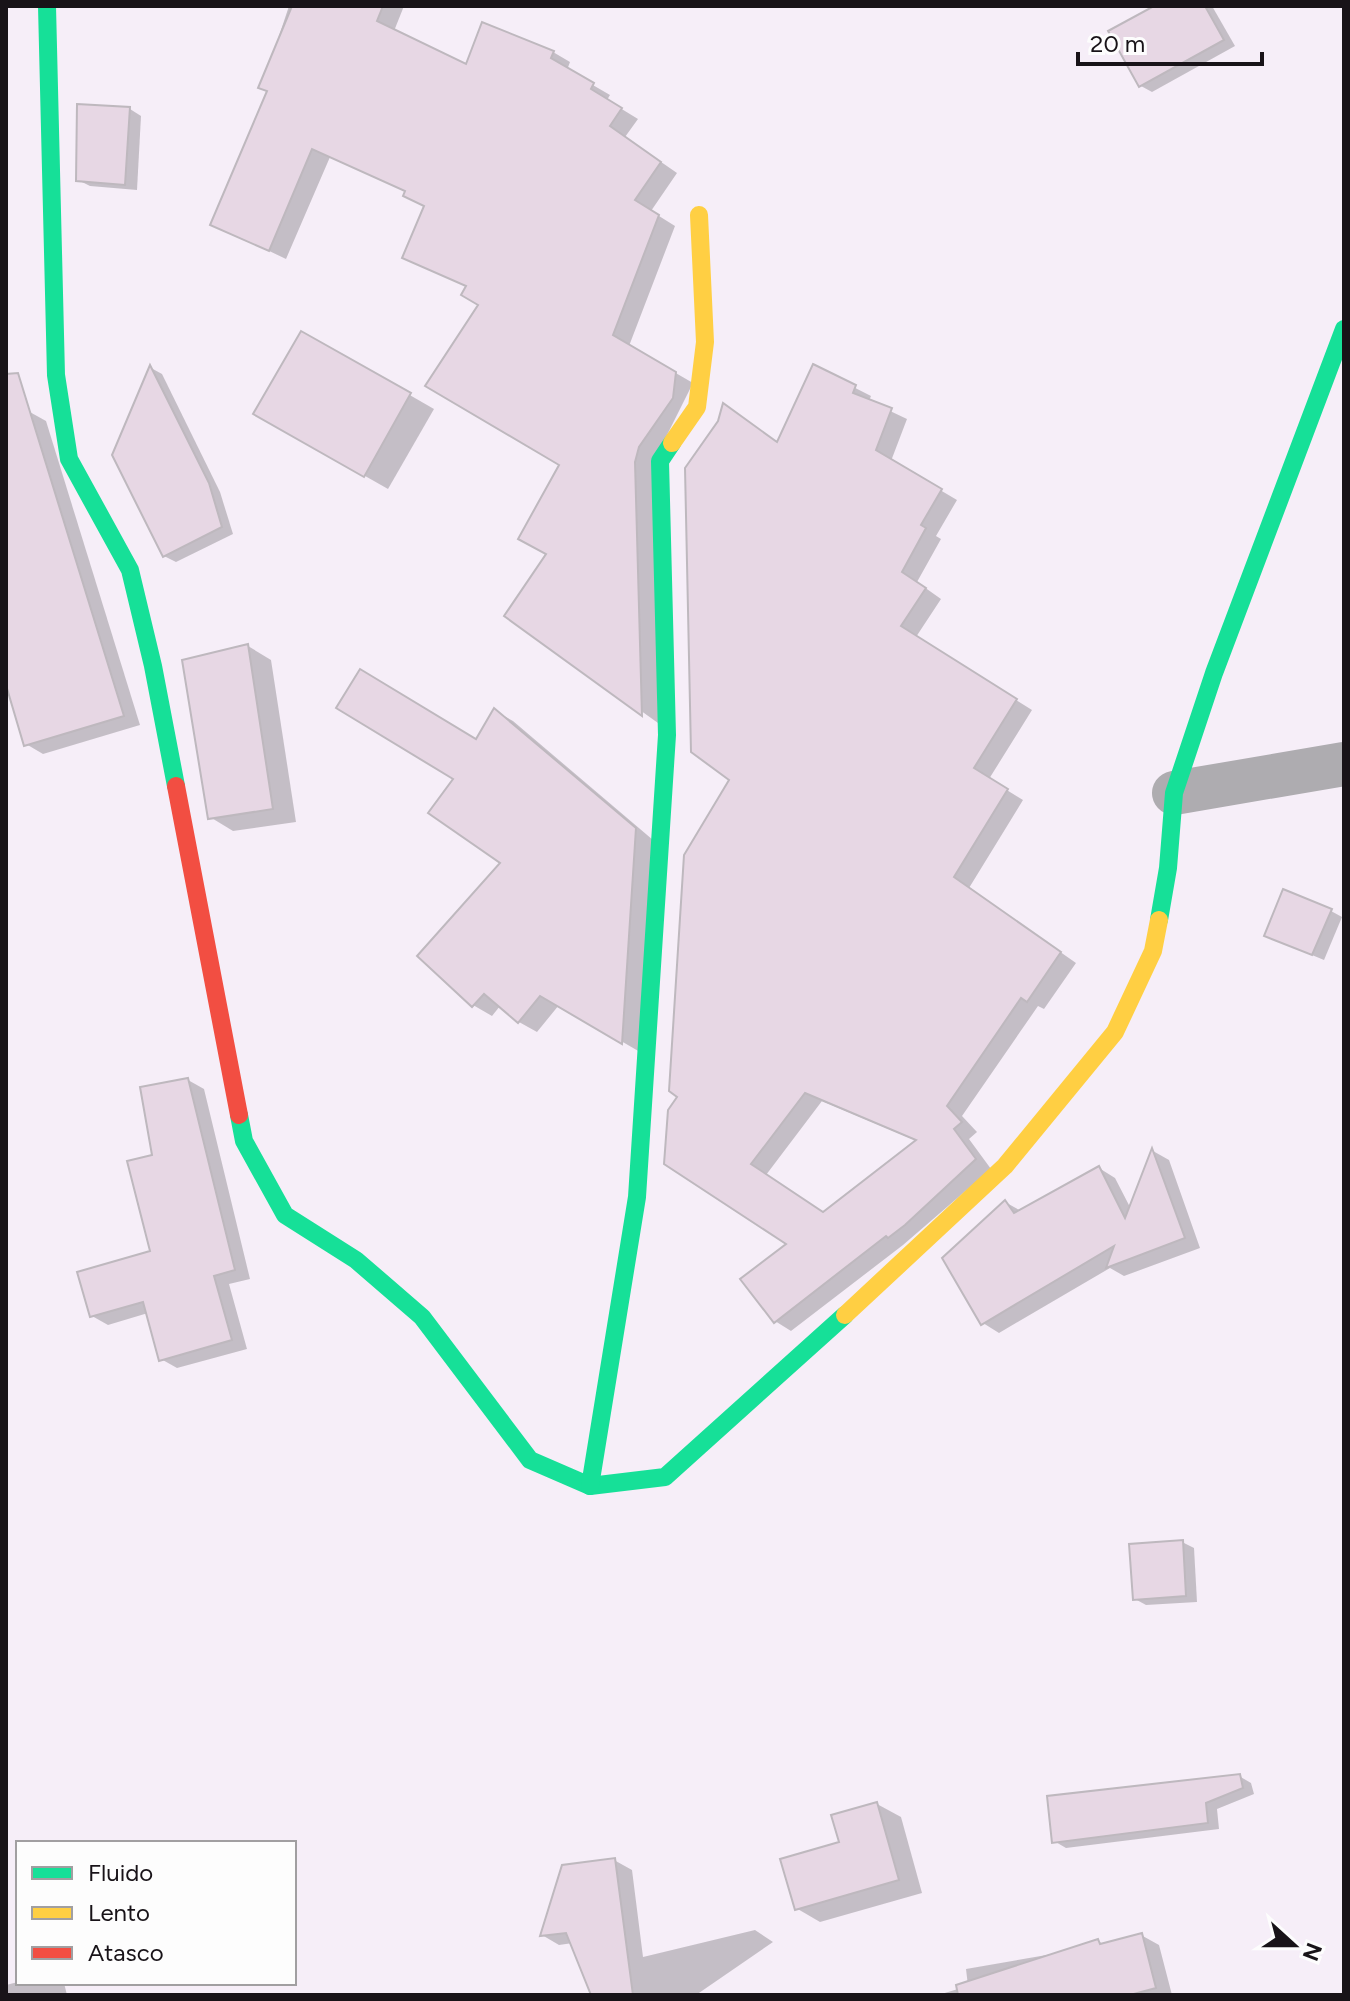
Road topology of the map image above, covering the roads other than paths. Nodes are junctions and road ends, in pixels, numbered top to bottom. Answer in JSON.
{"nodes":[{"id":1,"x":47,"y":6,"type":"edge"},
{"id":2,"x":699,"y":215,"type":"dead end"},
{"id":3,"x":1344,"y":329,"type":"edge"},
{"id":4,"x":1344,"y":764,"type":"edge"},
{"id":5,"x":1174,"y":793,"type":"junction"},
{"id":6,"x":590,"y":1486,"type":"junction"}],
"edges":[{"from":1,"to":6,"type":"street"},
{"from":2,"to":6,"type":"street"},
{"from":3,"to":5,"type":"street"},
{"from":4,"to":5,"type":"street"},
{"from":5,"to":6,"type":"street"}]}
